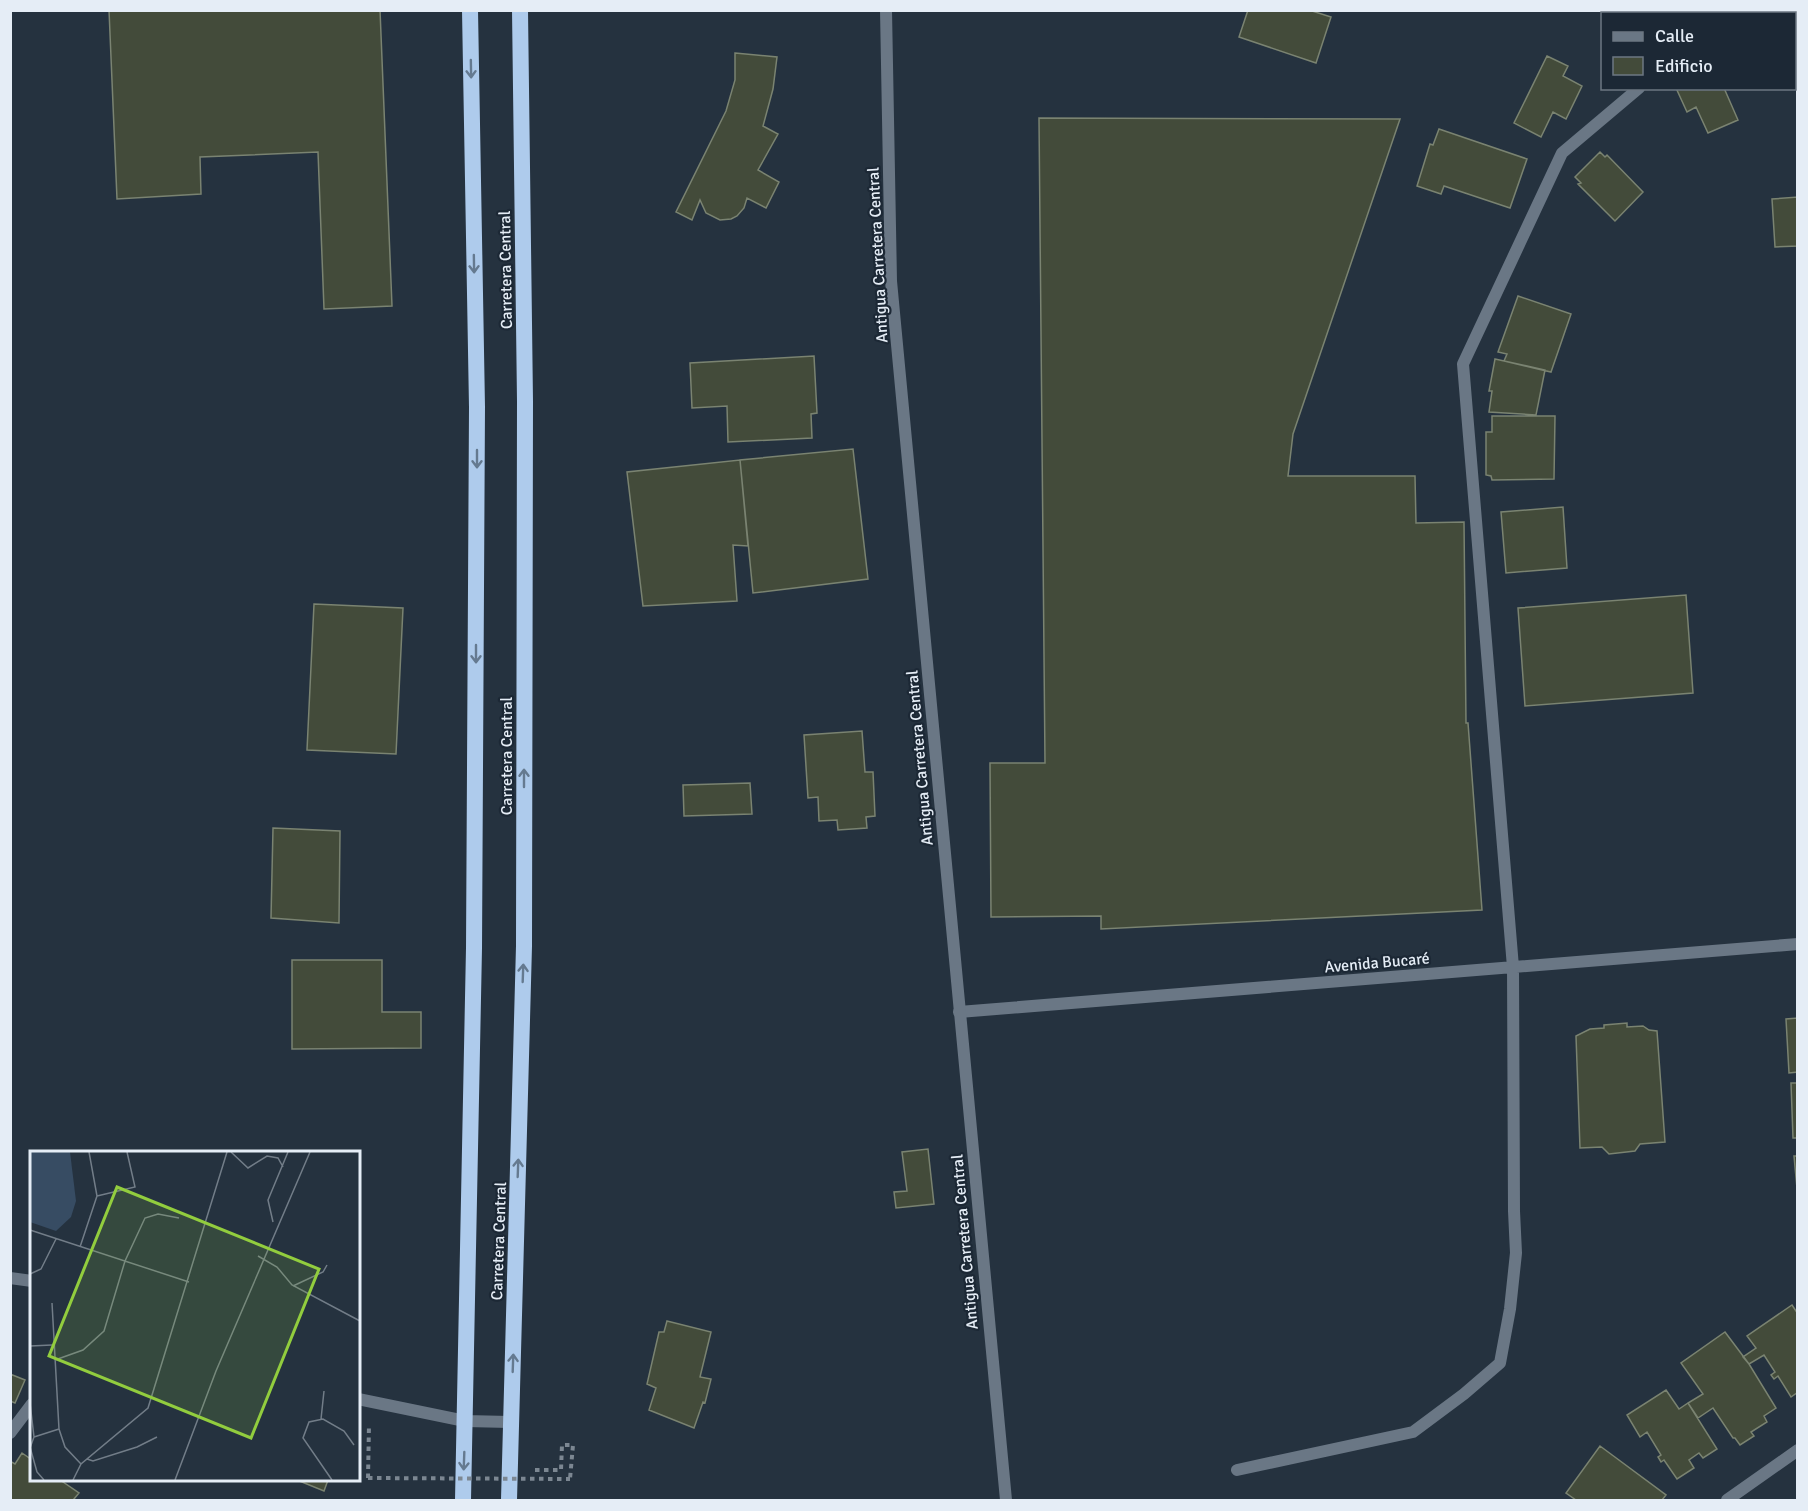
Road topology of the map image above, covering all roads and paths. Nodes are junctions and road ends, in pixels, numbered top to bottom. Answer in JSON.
{"nodes":[{"id":1,"x":470,"y":10,"type":"edge"},
{"id":2,"x":520,"y":10,"type":"edge"},
{"id":3,"x":886,"y":10,"type":"edge"},
{"id":4,"x":1637,"y":90,"type":"edge"},
{"id":5,"x":1797,"y":944,"type":"edge"},
{"id":6,"x":1513,"y":967,"type":"junction"},
{"id":7,"x":959,"y":1012,"type":"junction"},
{"id":8,"x":10,"y":1278,"type":"edge"},
{"id":9,"x":30,"y":1281,"type":"edge"},
{"id":10,"x":360,"y":1399,"type":"edge"},
{"id":11,"x":30,"y":1407,"type":"edge"},
{"id":12,"x":465,"y":1421,"type":"junction"},
{"id":13,"x":511,"y":1422,"type":"junction"},
{"id":14,"x":10,"y":1433,"type":"edge"},
{"id":15,"x":368,"y":1444,"type":"dead end"},
{"id":16,"x":1797,"y":1450,"type":"edge"},
{"id":17,"x":561,"y":1470,"type":"dead end"},
{"id":18,"x":1237,"y":1470,"type":"dead end"},
{"id":19,"x":463,"y":1500,"type":"edge"},
{"id":20,"x":509,"y":1500,"type":"edge"},
{"id":21,"x":1006,"y":1500,"type":"edge"},
{"id":22,"x":1727,"y":1500,"type":"edge"}],
"edges":[{"from":1,"to":12,"type":"highway","name":"Carretera Central","one_way":true},
{"from":13,"to":2,"type":"highway","name":"Carretera Central","one_way":true},
{"from":3,"to":7,"type":"street","name":"Antigua Carretera Central"},
{"from":4,"to":6,"type":"street"},
{"from":5,"to":6,"type":"street","name":"Avenida Bucaré"},
{"from":6,"to":7,"type":"street","name":"Avenida Bucaré"},
{"from":6,"to":18,"type":"street"},
{"from":7,"to":21,"type":"street","name":"Antigua Carretera Central"},
{"from":8,"to":9,"type":"street"},
{"from":10,"to":12,"type":"street"},
{"from":11,"to":14,"type":"street"},
{"from":12,"to":13,"type":"street"},
{"from":12,"to":19,"type":"highway","name":"Carretera Central","one_way":true},
{"from":13,"to":20,"type":"highway","name":"Carretera Central"},
{"from":15,"to":17,"type":"path","bridge":true},
{"from":16,"to":22,"type":"street"}]}
